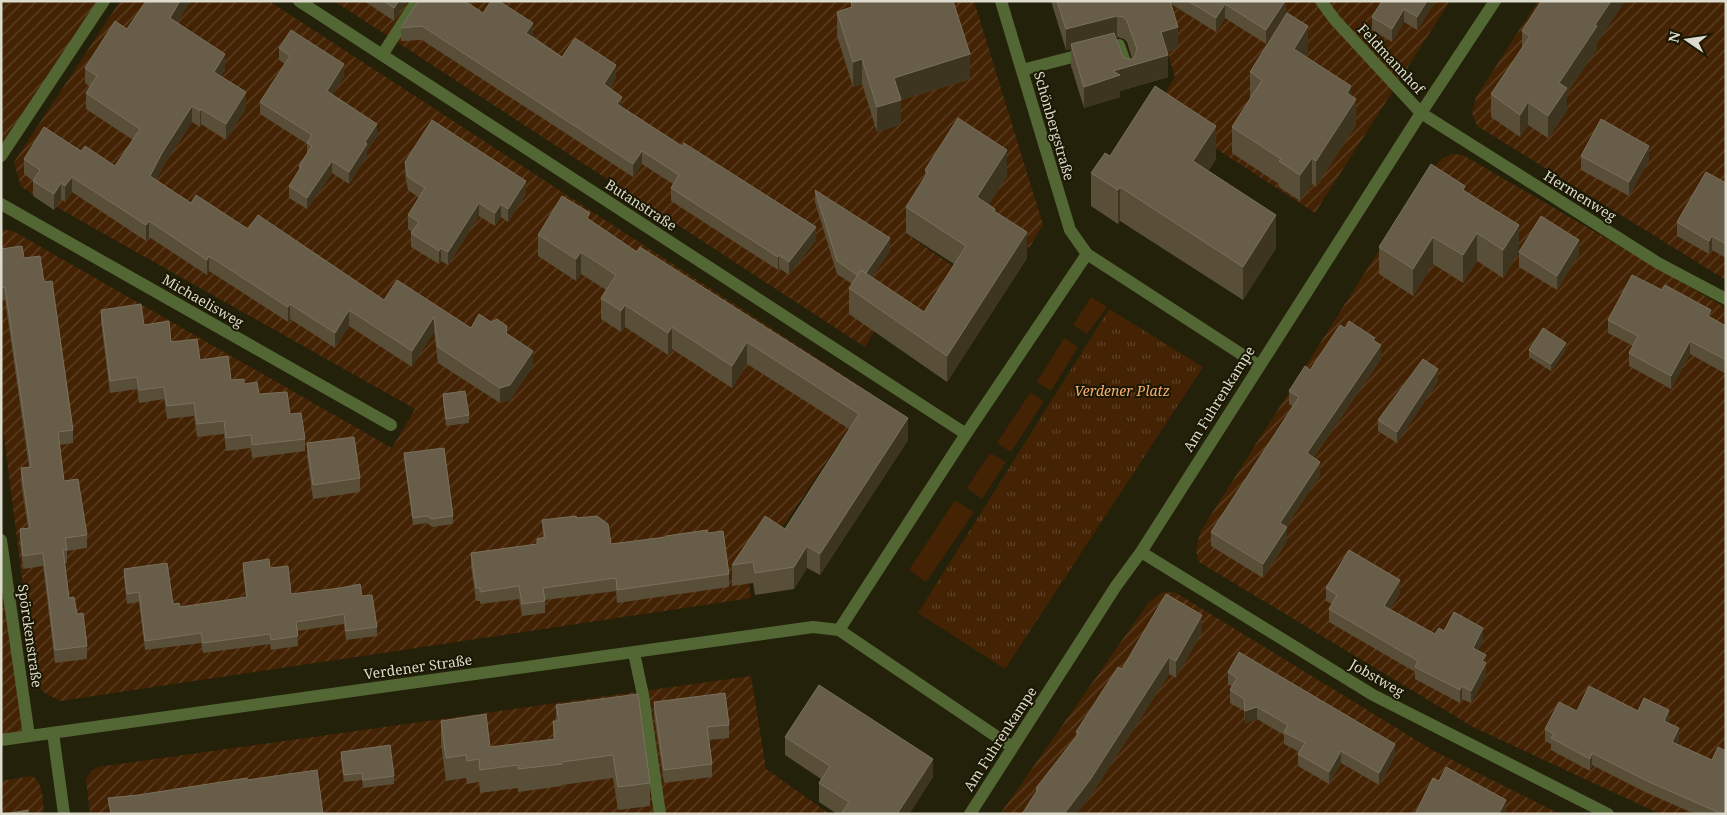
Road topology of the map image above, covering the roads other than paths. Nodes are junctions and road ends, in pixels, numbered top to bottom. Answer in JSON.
{"nodes":[{"id":1,"x":104,"y":1,"type":"edge"},
{"id":2,"x":299,"y":1,"type":"edge"},
{"id":3,"x":417,"y":1,"type":"edge"},
{"id":4,"x":1002,"y":1,"type":"edge"},
{"id":5,"x":1321,"y":1,"type":"edge"},
{"id":6,"x":1496,"y":1,"type":"edge"},
{"id":7,"x":382,"y":55,"type":"junction"},
{"id":8,"x":1022,"y":70,"type":"junction"},
{"id":9,"x":1129,"y":73,"type":"edge"},
{"id":10,"x":1421,"y":112,"type":"junction"},
{"id":11,"x":1,"y":156,"type":"edge"},
{"id":12,"x":1,"y":204,"type":"edge"},
{"id":13,"x":1087,"y":254,"type":"junction"},
{"id":14,"x":1726,"y":299,"type":"edge"},
{"id":15,"x":1258,"y":365,"type":"junction"},
{"id":16,"x":390,"y":425,"type":"dead end"},
{"id":17,"x":966,"y":434,"type":"junction"},
{"id":18,"x":1,"y":540,"type":"edge"},
{"id":19,"x":1141,"y":552,"type":"junction"},
{"id":20,"x":839,"y":630,"type":"junction"},
{"id":21,"x":634,"y":653,"type":"junction"},
{"id":22,"x":53,"y":733,"type":"junction"},
{"id":23,"x":29,"y":736,"type":"junction"},
{"id":24,"x":1,"y":740,"type":"edge"},
{"id":25,"x":1012,"y":747,"type":"junction"},
{"id":26,"x":64,"y":814,"type":"edge"},
{"id":27,"x":660,"y":814,"type":"edge"},
{"id":28,"x":970,"y":814,"type":"edge"},
{"id":29,"x":1608,"y":814,"type":"edge"}],
"edges":[{"from":1,"to":11,"type":"street"},
{"from":2,"to":7,"type":"street","name":"Butanstraße"},
{"from":3,"to":7,"type":"street"},
{"from":4,"to":8,"type":"street","name":"Schönbergstraße"},
{"from":5,"to":10,"type":"street","name":"Feldmannhof"},
{"from":6,"to":10,"type":"street","name":"Am Fuhrenkampe"},
{"from":7,"to":17,"type":"street","name":"Butanstraße"},
{"from":8,"to":9,"type":"street"},
{"from":8,"to":13,"type":"street","name":"Schönbergstraße"},
{"from":10,"to":14,"type":"street","name":"Hermenweg"},
{"from":10,"to":15,"type":"street","name":"Am Fuhrenkampe"},
{"from":12,"to":16,"type":"street","name":"Michaelisweg"},
{"from":13,"to":15,"type":"street"},
{"from":13,"to":17,"type":"street"},
{"from":15,"to":19,"type":"street","name":"Am Fuhrenkampe"},
{"from":17,"to":20,"type":"street"},
{"from":18,"to":23,"type":"street","name":"Spörckenstraße"},
{"from":19,"to":25,"type":"street","name":"Am Fuhrenkampe"},
{"from":19,"to":29,"type":"street","name":"Jobstweg"},
{"from":20,"to":21,"type":"street","name":"Verdener Straße"},
{"from":20,"to":25,"type":"street"},
{"from":21,"to":22,"type":"street","name":"Verdener Straße"},
{"from":21,"to":27,"type":"street"},
{"from":22,"to":23,"type":"street","name":"Verdener Straße"},
{"from":22,"to":26,"type":"street"},
{"from":23,"to":24,"type":"street","name":"Verdener Straße"},
{"from":25,"to":28,"type":"street","name":"Am Fuhrenkampe"}]}
